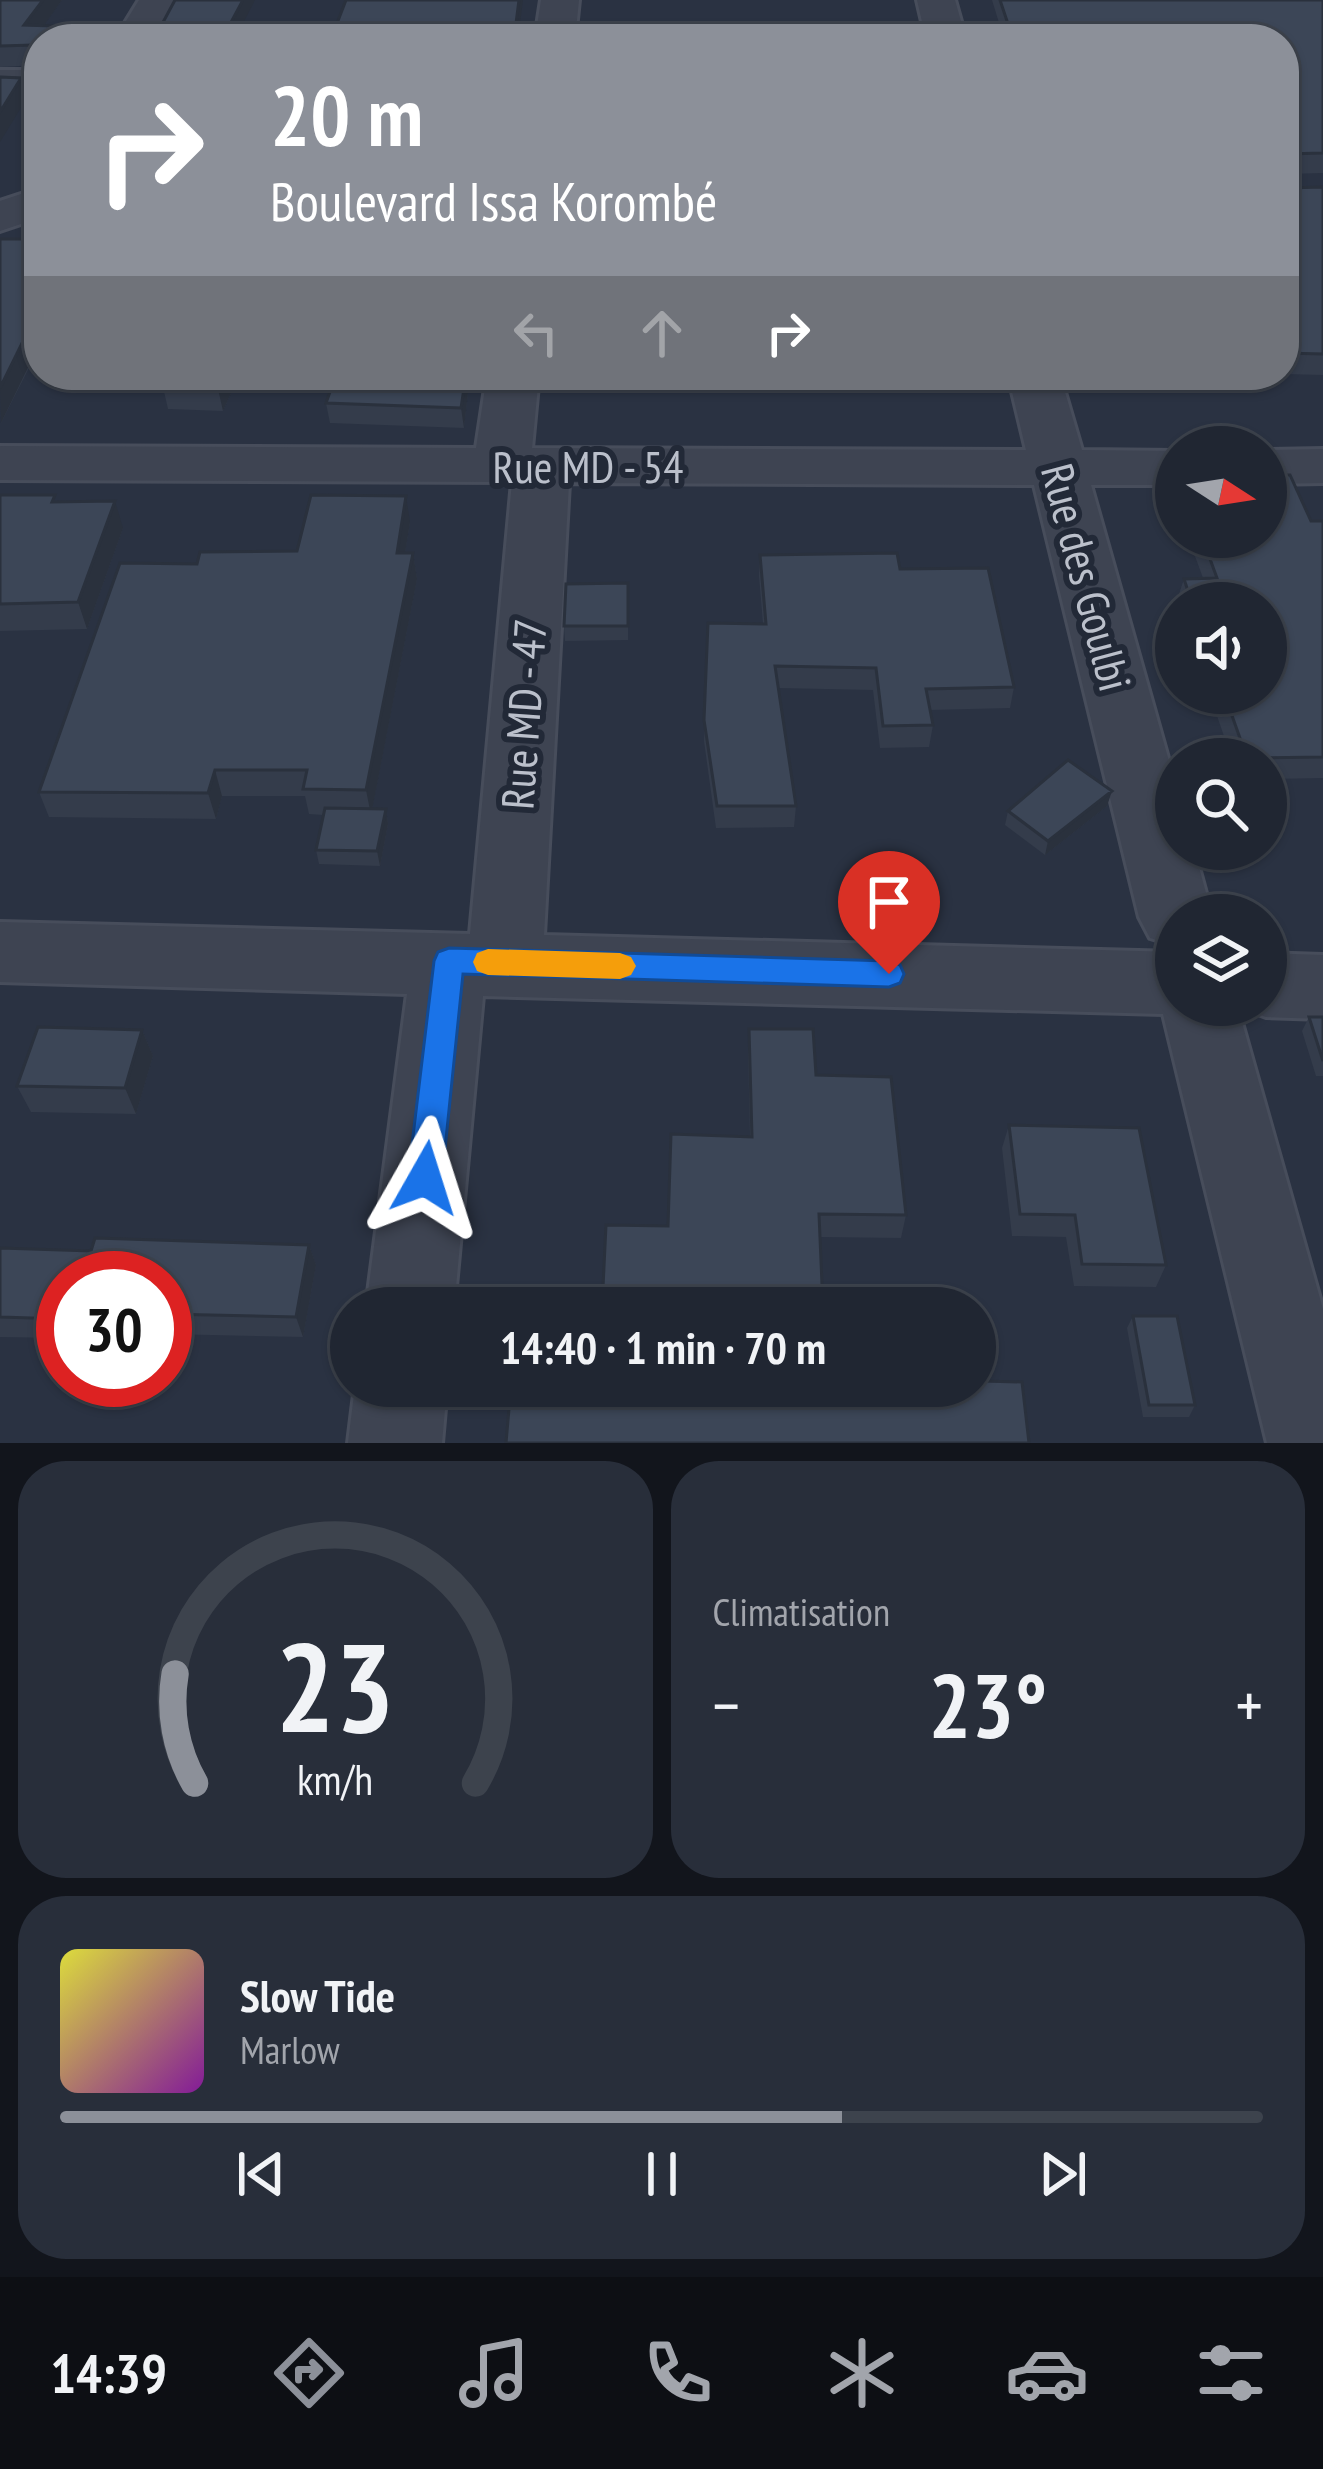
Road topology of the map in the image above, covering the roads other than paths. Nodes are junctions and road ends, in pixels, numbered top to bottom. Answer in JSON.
{"nodes":[{"id":1,"x":514,"y":390,"type":"edge"},
{"id":2,"x":1038,"y":390,"type":"edge"},
{"id":3,"x":0,"y":463,"type":"edge"},
{"id":4,"x":522,"y":466,"type":"junction"},
{"id":5,"x":1323,"y":466,"type":"edge"},
{"id":6,"x":1287,"y":467,"type":"edge"},
{"id":7,"x":1155,"y":468,"type":"edge"},
{"id":8,"x":1059,"y":470,"type":"junction"},
{"id":9,"x":1170,"y":894,"type":"edge"},
{"id":10,"x":0,"y":952,"type":"edge"},
{"id":11,"x":477,"y":962,"type":"junction"},
{"id":12,"x":1155,"y":982,"type":"edge"},
{"id":13,"x":1287,"y":986,"type":"edge"},
{"id":14,"x":1323,"y":987,"type":"edge"},
{"id":15,"x":1205,"y":1026,"type":"edge"},
{"id":16,"x":414,"y":1287,"type":"edge"},
{"id":17,"x":399,"y":1407,"type":"edge"},
{"id":18,"x":395,"y":1443,"type":"edge"},
{"id":19,"x":1315,"y":1443,"type":"edge"}],
"edges":[{"from":1,"to":4,"type":"street","name":"Rue MD - 47"},
{"from":2,"to":8,"type":"street","name":"Rue des Goulbi"},
{"from":3,"to":4,"type":"street","name":"Rue MD - 54"},
{"from":4,"to":8,"type":"street","name":"Rue MD - 54"},
{"from":4,"to":11,"type":"street","name":"Rue MD - 47"},
{"from":5,"to":6,"type":"street"},
{"from":7,"to":8,"type":"street","name":"Rue MD - 54"},
{"from":8,"to":9,"type":"street","name":"Rue des Goulbi"},
{"from":10,"to":11,"type":"street"},
{"from":11,"to":12,"type":"street"},
{"from":11,"to":16,"type":"street","name":"Rue MD - 47"},
{"from":13,"to":14,"type":"street"},
{"from":15,"to":19,"type":"street"},
{"from":17,"to":18,"type":"street"}]}
